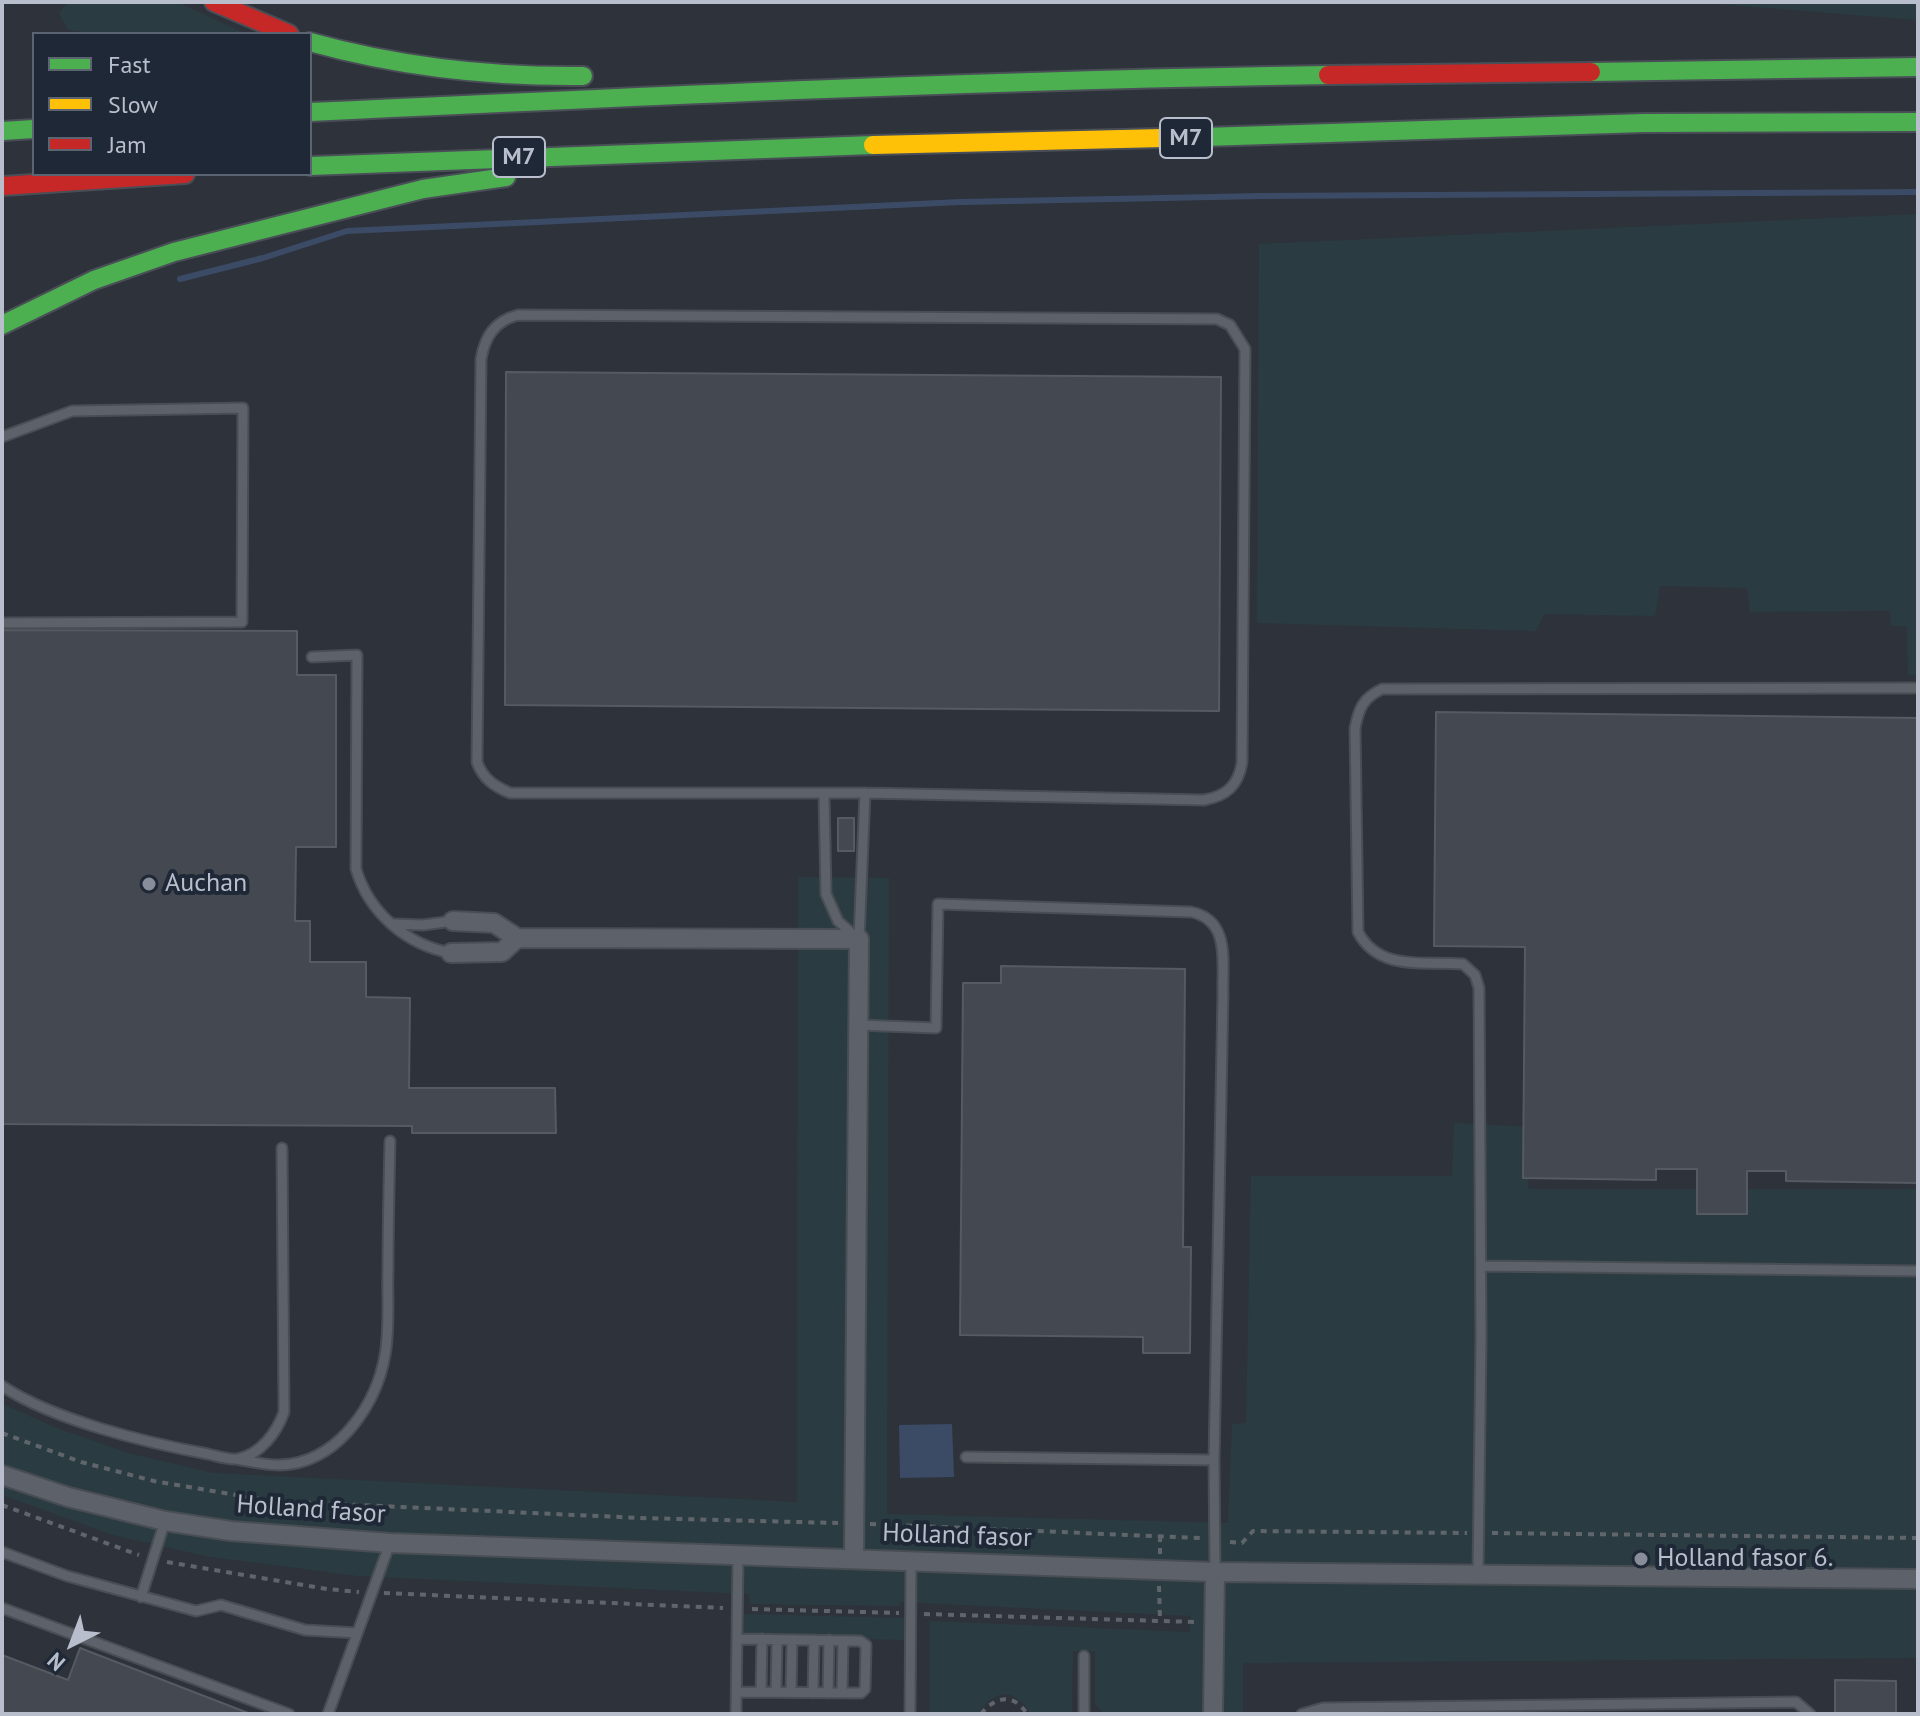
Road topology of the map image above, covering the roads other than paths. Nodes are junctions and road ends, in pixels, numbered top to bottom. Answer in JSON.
{"nodes":[{"id":1,"x":214,"y":2,"type":"edge"},
{"id":2,"x":284,"y":32,"type":"edge"},
{"id":3,"x":312,"y":42,"type":"edge"},
{"id":4,"x":1918,"y":67,"type":"edge"},
{"id":5,"x":600,"y":76,"type":"dead end"},
{"id":6,"x":642,"y":79,"type":"dead end"},
{"id":7,"x":702,"y":93,"type":"junction"},
{"id":8,"x":312,"y":112,"type":"edge"},
{"id":9,"x":1918,"y":122,"type":"edge"},
{"id":10,"x":32,"y":129,"type":"edge"},
{"id":11,"x":2,"y":131,"type":"edge"},
{"id":12,"x":728,"y":149,"type":"junction"},
{"id":13,"x":312,"y":166,"type":"edge"},
{"id":14,"x":154,"y":176,"type":"edge"},
{"id":15,"x":2,"y":186,"type":"edge"},
{"id":16,"x":2,"y":325,"type":"edge"},
{"id":17,"x":2,"y":437,"type":"edge"},
{"id":18,"x":2,"y":623,"type":"edge"},
{"id":19,"x":312,"y":657,"type":"dead end"},
{"id":20,"x":1918,"y":688,"type":"edge"},
{"id":21,"x":865,"y":793,"type":"junction"},
{"id":22,"x":824,"y":795,"type":"junction"},
{"id":23,"x":453,"y":921,"type":"joint"},
{"id":24,"x":391,"y":924,"type":"junction"},
{"id":25,"x":517,"y":938,"type":"junction"},
{"id":26,"x":859,"y":939,"type":"junction"},
{"id":27,"x":451,"y":953,"type":"joint"},
{"id":28,"x":858,"y":1025,"type":"junction"},
{"id":29,"x":390,"y":1141,"type":"dead end"},
{"id":30,"x":282,"y":1148,"type":"dead end"},
{"id":31,"x":1481,"y":1266,"type":"junction"},
{"id":32,"x":1918,"y":1271,"type":"edge"},
{"id":33,"x":2,"y":1386,"type":"edge"},
{"id":34,"x":966,"y":1457,"type":"dead end"},
{"id":35,"x":236,"y":1459,"type":"junction"},
{"id":36,"x":1214,"y":1460,"type":"junction"},
{"id":37,"x":2,"y":1475,"type":"edge"},
{"id":38,"x":165,"y":1521,"type":"junction"},
{"id":39,"x":390,"y":1543,"type":"junction"},
{"id":40,"x":2,"y":1552,"type":"edge"},
{"id":41,"x":738,"y":1555,"type":"junction"},
{"id":42,"x":854,"y":1558,"type":"junction"},
{"id":43,"x":911,"y":1560,"type":"junction"},
{"id":44,"x":1215,"y":1572,"type":"junction"},
{"id":45,"x":1478,"y":1574,"type":"junction"},
{"id":46,"x":1918,"y":1579,"type":"edge"},
{"id":47,"x":141,"y":1597,"type":"junction"},
{"id":48,"x":2,"y":1608,"type":"edge"},
{"id":49,"x":357,"y":1633,"type":"junction"},
{"id":50,"x":738,"y":1639,"type":"junction"},
{"id":51,"x":762,"y":1639,"type":"junction"},
{"id":52,"x":777,"y":1640,"type":"junction"},
{"id":53,"x":792,"y":1640,"type":"junction"},
{"id":54,"x":814,"y":1640,"type":"junction"},
{"id":55,"x":829,"y":1640,"type":"junction"},
{"id":56,"x":843,"y":1641,"type":"junction"},
{"id":57,"x":1084,"y":1656,"type":"dead end"},
{"id":58,"x":737,"y":1692,"type":"junction"},
{"id":59,"x":761,"y":1692,"type":"junction"},
{"id":60,"x":776,"y":1692,"type":"junction"},
{"id":61,"x":791,"y":1692,"type":"junction"},
{"id":62,"x":813,"y":1693,"type":"junction"},
{"id":63,"x":828,"y":1693,"type":"junction"},
{"id":64,"x":842,"y":1693,"type":"junction"},
{"id":65,"x":1533,"y":1709,"type":"edge"},
{"id":66,"x":289,"y":1714,"type":"edge"},
{"id":67,"x":328,"y":1714,"type":"edge"},
{"id":68,"x":736,"y":1714,"type":"edge"},
{"id":69,"x":910,"y":1714,"type":"edge"},
{"id":70,"x":1084,"y":1714,"type":"edge"},
{"id":71,"x":1213,"y":1714,"type":"edge"},
{"id":72,"x":1302,"y":1714,"type":"edge"},
{"id":73,"x":1810,"y":1714,"type":"edge"}],
"edges":[{"from":1,"to":2,"type":"highway"},
{"from":3,"to":5,"type":"highway"},
{"from":4,"to":7,"type":"highway","number":"M7"},
{"from":6,"to":7,"type":"highway"},
{"from":7,"to":8,"type":"highway","number":"M7"},
{"from":9,"to":12,"type":"highway","number":"M7"},
{"from":10,"to":11,"type":"highway"},
{"from":12,"to":13,"type":"highway","number":"M7"},
{"from":12,"to":16,"type":"highway"},
{"from":14,"to":15,"type":"highway"},
{"from":17,"to":18,"type":"lane"},
{"from":19,"to":24,"type":"lane"},
{"from":20,"to":31,"type":"lane"},
{"from":21,"to":22,"type":"lane"},
{"from":21,"to":22,"type":"lane"},
{"from":21,"to":26,"type":"lane"},
{"from":22,"to":26,"type":"lane"},
{"from":23,"to":24,"type":"lane"},
{"from":23,"to":25,"type":"street"},
{"from":24,"to":27,"type":"lane"},
{"from":25,"to":26,"type":"street"},
{"from":25,"to":27,"type":"street"},
{"from":26,"to":28,"type":"street"},
{"from":28,"to":36,"type":"lane"},
{"from":28,"to":42,"type":"street"},
{"from":29,"to":35,"type":"lane"},
{"from":30,"to":35,"type":"lane"},
{"from":31,"to":32,"type":"lane"},
{"from":31,"to":45,"type":"lane"},
{"from":33,"to":35,"type":"lane"},
{"from":34,"to":36,"type":"lane"},
{"from":36,"to":44,"type":"lane"},
{"from":37,"to":38,"type":"street","name":"Holland fasor"},
{"from":38,"to":39,"type":"street","name":"Holland fasor"},
{"from":38,"to":47,"type":"lane"},
{"from":39,"to":41,"type":"street","name":"Holland fasor"},
{"from":39,"to":49,"type":"lane"},
{"from":40,"to":47,"type":"lane"},
{"from":41,"to":42,"type":"street","name":"Holland fasor"},
{"from":41,"to":50,"type":"lane"},
{"from":42,"to":43,"type":"street","name":"Holland fasor"},
{"from":43,"to":44,"type":"street","name":"Holland fasor"},
{"from":43,"to":69,"type":"lane"},
{"from":44,"to":45,"type":"street","name":"Holland fasor"},
{"from":44,"to":71,"type":"street"},
{"from":45,"to":46,"type":"street","name":"Holland fasor"},
{"from":47,"to":49,"type":"lane"},
{"from":48,"to":66,"type":"lane"},
{"from":49,"to":67,"type":"lane"},
{"from":50,"to":51,"type":"lane"},
{"from":50,"to":58,"type":"lane"},
{"from":51,"to":52,"type":"lane"},
{"from":51,"to":59,"type":"lane"},
{"from":52,"to":53,"type":"lane"},
{"from":52,"to":60,"type":"lane"},
{"from":53,"to":54,"type":"lane"},
{"from":53,"to":61,"type":"lane"},
{"from":54,"to":55,"type":"lane"},
{"from":54,"to":62,"type":"lane"},
{"from":55,"to":56,"type":"lane"},
{"from":55,"to":63,"type":"lane"},
{"from":56,"to":64,"type":"lane"},
{"from":56,"to":64,"type":"lane"},
{"from":57,"to":70,"type":"lane"},
{"from":58,"to":59,"type":"lane"},
{"from":58,"to":68,"type":"lane"},
{"from":59,"to":60,"type":"lane"},
{"from":60,"to":61,"type":"lane"},
{"from":61,"to":62,"type":"lane"},
{"from":62,"to":63,"type":"lane"},
{"from":63,"to":64,"type":"lane"},
{"from":65,"to":72,"type":"lane"},
{"from":65,"to":73,"type":"lane"}]}
